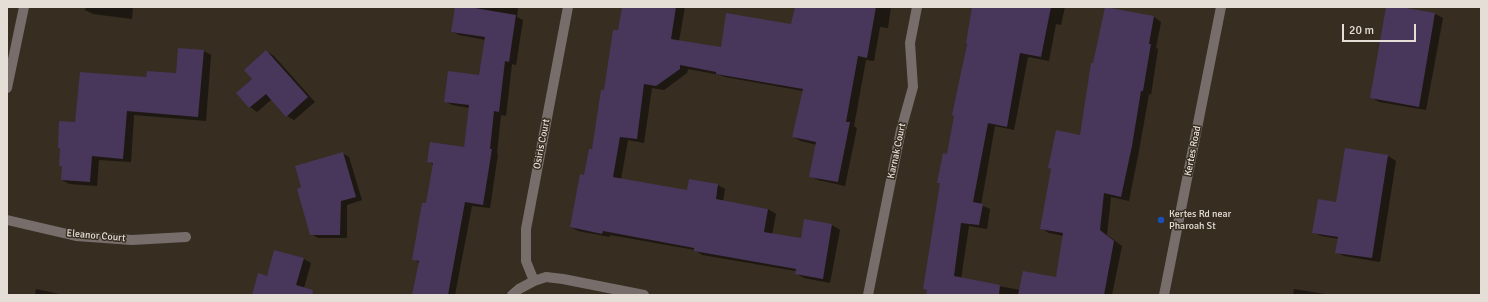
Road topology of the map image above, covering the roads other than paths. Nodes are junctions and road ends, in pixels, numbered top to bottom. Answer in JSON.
{"nodes":[{"id":1,"x":24,"y":7,"type":"edge"},
{"id":2,"x":568,"y":7,"type":"edge"},
{"id":3,"x":917,"y":7,"type":"edge"},
{"id":4,"x":1221,"y":7,"type":"edge"},
{"id":5,"x":7,"y":88,"type":"edge"},
{"id":6,"x":7,"y":220,"type":"edge"},
{"id":7,"x":186,"y":237,"type":"dead end"},
{"id":8,"x":534,"y":281,"type":"junction"},
{"id":9,"x":512,"y":295,"type":"edge"},
{"id":10,"x":644,"y":295,"type":"edge"},
{"id":11,"x":868,"y":295,"type":"edge"},
{"id":12,"x":1164,"y":295,"type":"edge"}],
"edges":[{"from":1,"to":5,"type":"street"},
{"from":2,"to":8,"type":"street","name":"Osiris Court"},
{"from":3,"to":11,"type":"street","name":"Karnak Court"},
{"from":4,"to":12,"type":"street","name":"Kertes Road"},
{"from":6,"to":7,"type":"street","name":"Eleanor Court"},
{"from":8,"to":9,"type":"street"},
{"from":8,"to":10,"type":"street"}]}
